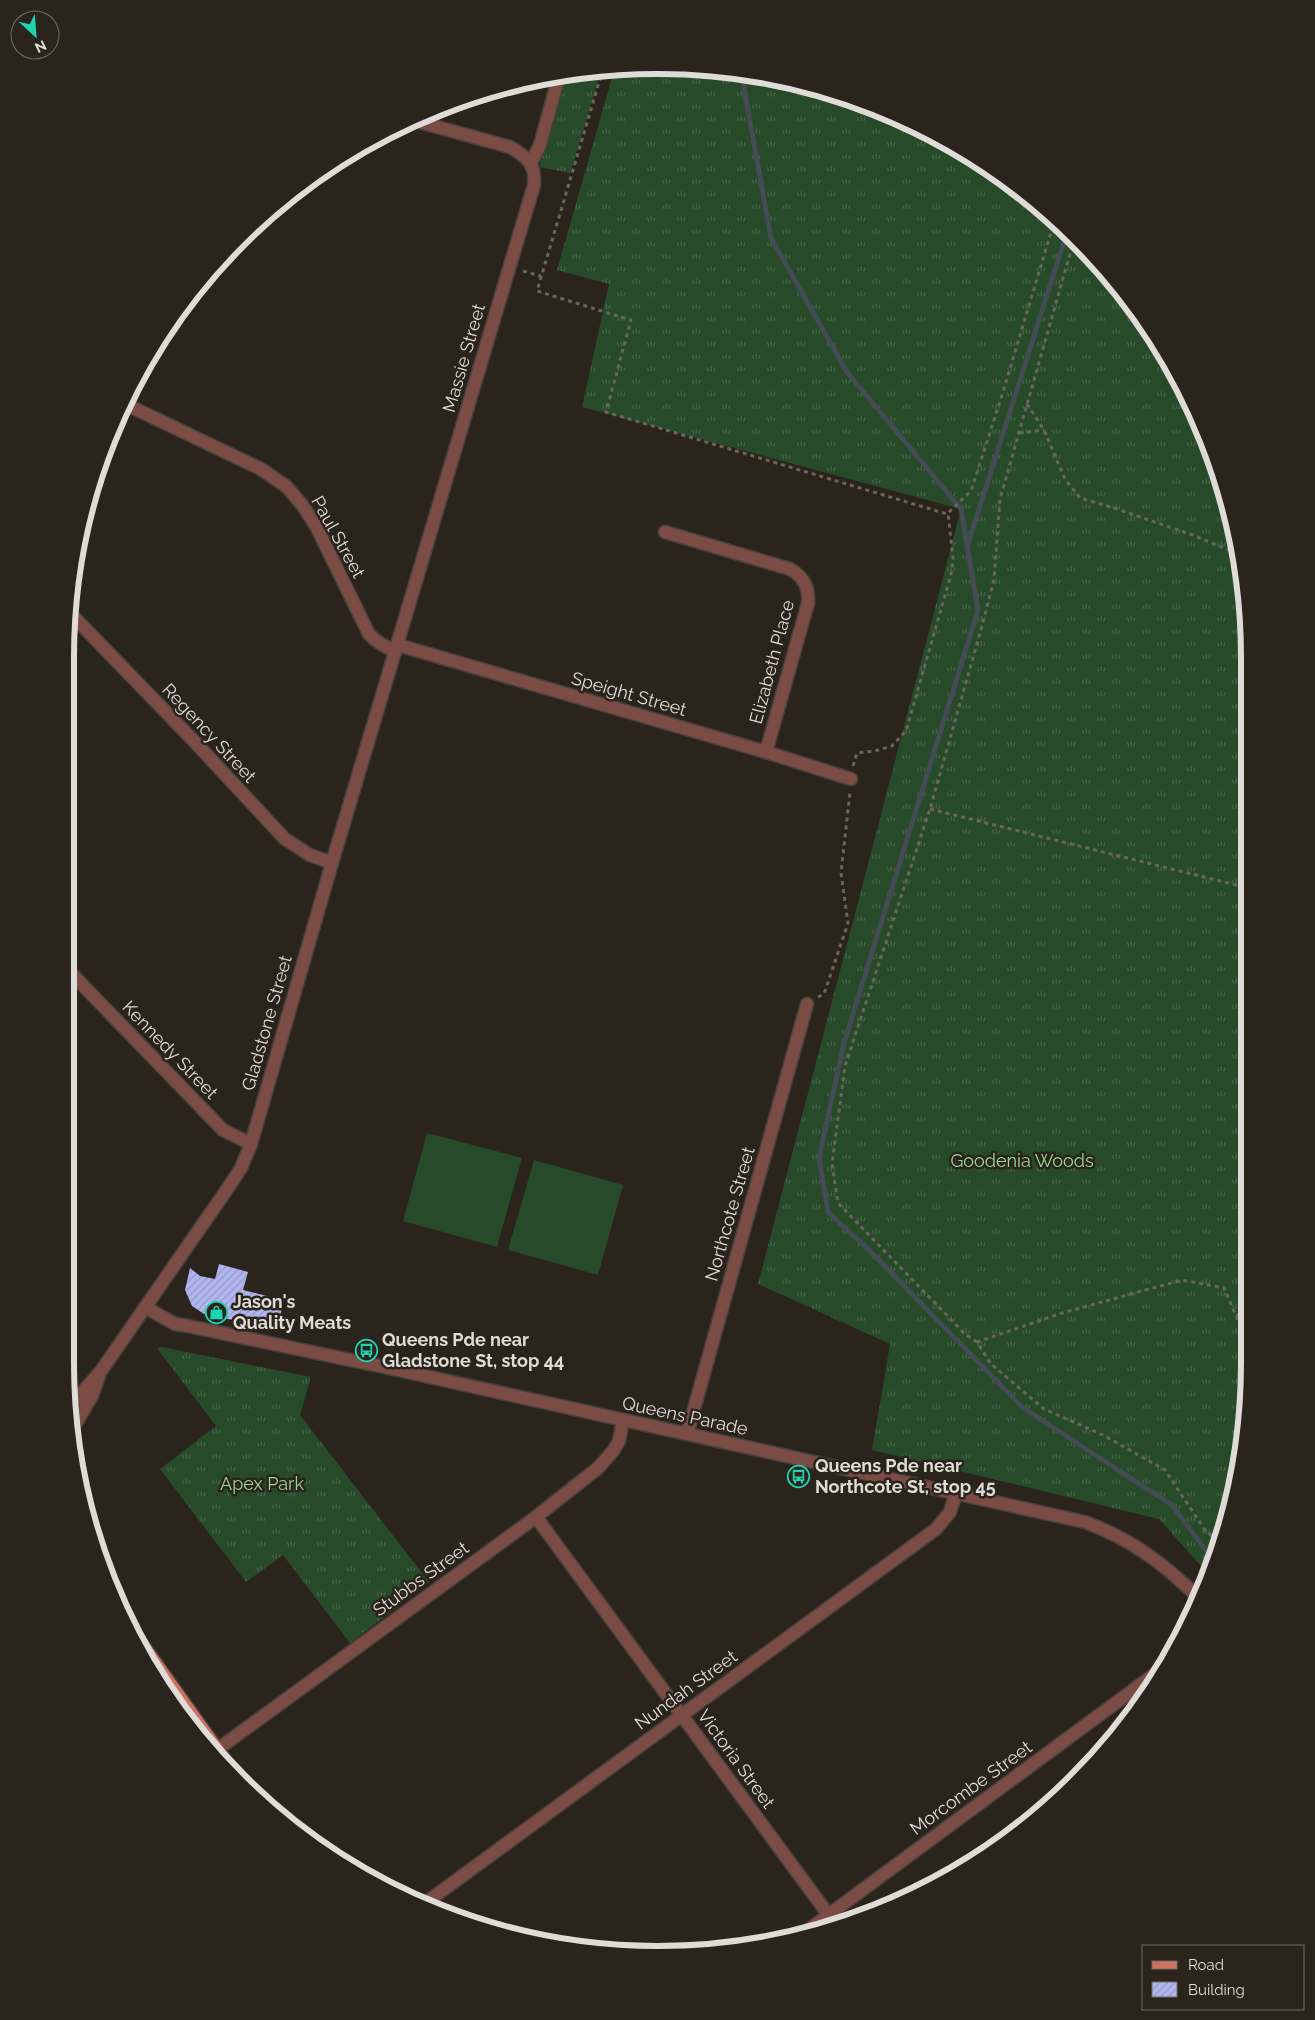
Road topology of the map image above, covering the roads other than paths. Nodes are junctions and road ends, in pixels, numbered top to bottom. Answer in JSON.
{"nodes":[{"id":1,"x":557,"y":83,"type":"edge"},
{"id":2,"x":423,"y":123,"type":"edge"},
{"id":3,"x":531,"y":163,"type":"junction"},
{"id":4,"x":131,"y":407,"type":"edge"},
{"id":5,"x":665,"y":532,"type":"dead end"},
{"id":6,"x":75,"y":618,"type":"edge"},
{"id":7,"x":397,"y":648,"type":"junction"},
{"id":8,"x":766,"y":752,"type":"junction"},
{"id":9,"x":851,"y":779,"type":"road end"},
{"id":10,"x":332,"y":862,"type":"junction"},
{"id":11,"x":74,"y":976,"type":"edge"},
{"id":12,"x":807,"y":1004,"type":"road end"},
{"id":13,"x":251,"y":1144,"type":"junction"},
{"id":14,"x":145,"y":1307,"type":"junction"},
{"id":15,"x":101,"y":1371,"type":"junction"},
{"id":16,"x":75,"y":1400,"type":"edge"},
{"id":17,"x":623,"y":1420,"type":"junction"},
{"id":18,"x":77,"y":1421,"type":"edge"},
{"id":19,"x":687,"y":1434,"type":"junction"},
{"id":20,"x":956,"y":1494,"type":"junction"},
{"id":21,"x":536,"y":1517,"type":"junction"},
{"id":22,"x":1194,"y":1593,"type":"edge"},
{"id":23,"x":165,"y":1676,"type":"edge"},
{"id":24,"x":1147,"y":1680,"type":"edge"},
{"id":25,"x":681,"y":1715,"type":"junction"},
{"id":26,"x":204,"y":1730,"type":"edge"},
{"id":27,"x":220,"y":1748,"type":"edge"},
{"id":28,"x":430,"y":1900,"type":"edge"},
{"id":29,"x":834,"y":1918,"type":"edge"},
{"id":30,"x":831,"y":1919,"type":"edge"}],
"edges":[{"from":1,"to":3,"type":"street","name":"Massie Street"},
{"from":2,"to":3,"type":"street"},
{"from":3,"to":7,"type":"street","name":"Massie Street"},
{"from":4,"to":7,"type":"street","name":"Paul Street"},
{"from":5,"to":8,"type":"street","name":"Elizabeth Place"},
{"from":6,"to":10,"type":"street","name":"Regency Street"},
{"from":7,"to":8,"type":"street","name":"Speight Street"},
{"from":7,"to":10,"type":"street","name":"Gladstone Street"},
{"from":8,"to":9,"type":"street","name":"Speight Street"},
{"from":10,"to":13,"type":"street","name":"Gladstone Street"},
{"from":11,"to":13,"type":"street","name":"Kennedy Street"},
{"from":12,"to":19,"type":"street","name":"Northcote Street"},
{"from":13,"to":14,"type":"street","name":"Gladstone Street"},
{"from":14,"to":15,"type":"street","name":"Gladstone Street"},
{"from":14,"to":17,"type":"street","name":"Queens Parade"},
{"from":15,"to":16,"type":"street","name":"Gladstone Street"},
{"from":15,"to":18,"type":"street","name":"Gladstone Street"},
{"from":17,"to":19,"type":"street","name":"Queens Parade"},
{"from":17,"to":21,"type":"street","name":"Stubbs Street"},
{"from":19,"to":20,"type":"street","name":"Queens Parade"},
{"from":20,"to":22,"type":"street","name":"Queens Parade"},
{"from":20,"to":25,"type":"street","name":"Nundah Street"},
{"from":21,"to":25,"type":"street","name":"Victoria Street"},
{"from":21,"to":27,"type":"street","name":"Stubbs Street"},
{"from":23,"to":26,"type":"main road"},
{"from":24,"to":29,"type":"street","name":"Morcombe Street"},
{"from":25,"to":28,"type":"street","name":"Nundah Street"},
{"from":25,"to":30,"type":"street","name":"Victoria Street"}]}
